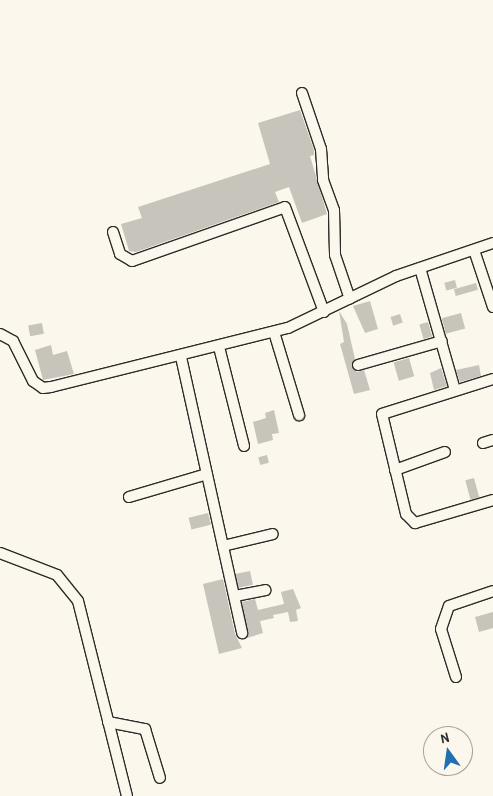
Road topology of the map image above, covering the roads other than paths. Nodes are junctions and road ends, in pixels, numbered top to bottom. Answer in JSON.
{"nodes":[{"id":1,"x":302,"y":93,"type":"dead end"},
{"id":2,"x":113,"y":232,"type":"dead end"},
{"id":3,"x":493,"y":243,"type":"edge"},
{"id":4,"x":474,"y":250,"type":"junction"},
{"id":5,"x":420,"y":268,"type":"junction"},
{"id":6,"x":350,"y":299,"type":"junction"},
{"id":7,"x":493,"y":307,"type":"edge"},
{"id":8,"x":324,"y":312,"type":"junction"},
{"id":9,"x":274,"y":332,"type":"junction"},
{"id":10,"x":0,"y":334,"type":"edge"},
{"id":11,"x":442,"y":341,"type":"junction"},
{"id":12,"x":219,"y":347,"type":"junction"},
{"id":13,"x":182,"y":357,"type":"junction"},
{"id":14,"x":358,"y":365,"type":"dead end"},
{"id":15,"x":493,"y":379,"type":"edge"},
{"id":16,"x":455,"y":390,"type":"junction"},
{"id":17,"x":299,"y":414,"type":"dead end"},
{"id":18,"x":244,"y":446,"type":"dead end"},
{"id":19,"x":445,"y":452,"type":"dead end"},
{"id":20,"x":395,"y":470,"type":"junction"},
{"id":21,"x":207,"y":474,"type":"junction"},
{"id":22,"x":129,"y":496,"type":"dead end"},
{"id":23,"x":493,"y":500,"type":"edge"},
{"id":24,"x":274,"y":534,"type":"dead end"},
{"id":25,"x":223,"y":546,"type":"junction"},
{"id":26,"x":0,"y":553,"type":"edge"},
{"id":27,"x":265,"y":590,"type":"dead end"},
{"id":28,"x":493,"y":592,"type":"edge"},
{"id":29,"x":235,"y":596,"type":"junction"},
{"id":30,"x":242,"y":633,"type":"dead end"},
{"id":31,"x":456,"y":676,"type":"dead end"},
{"id":32,"x":108,"y":722,"type":"junction"},
{"id":33,"x":160,"y":778,"type":"dead end"},
{"id":34,"x":127,"y":796,"type":"edge"}],
"edges":[{"from":1,"to":6,"type":"street"},
{"from":2,"to":8,"type":"street"},
{"from":3,"to":4,"type":"street"},
{"from":4,"to":5,"type":"street"},
{"from":4,"to":7,"type":"street"},
{"from":5,"to":6,"type":"street"},
{"from":5,"to":11,"type":"street"},
{"from":6,"to":8,"type":"street"},
{"from":8,"to":9,"type":"street"},
{"from":9,"to":12,"type":"street"},
{"from":9,"to":17,"type":"street"},
{"from":10,"to":13,"type":"street"},
{"from":11,"to":14,"type":"street"},
{"from":11,"to":16,"type":"street"},
{"from":12,"to":13,"type":"street"},
{"from":12,"to":18,"type":"street"},
{"from":13,"to":21,"type":"street"},
{"from":15,"to":16,"type":"street"},
{"from":16,"to":20,"type":"street"},
{"from":19,"to":20,"type":"street"},
{"from":20,"to":23,"type":"street"},
{"from":21,"to":22,"type":"street"},
{"from":21,"to":25,"type":"street"},
{"from":24,"to":25,"type":"street"},
{"from":25,"to":29,"type":"street"},
{"from":26,"to":32,"type":"street"},
{"from":27,"to":29,"type":"street"},
{"from":28,"to":31,"type":"street"},
{"from":29,"to":30,"type":"street"},
{"from":32,"to":33,"type":"street"},
{"from":32,"to":34,"type":"street"}]}
